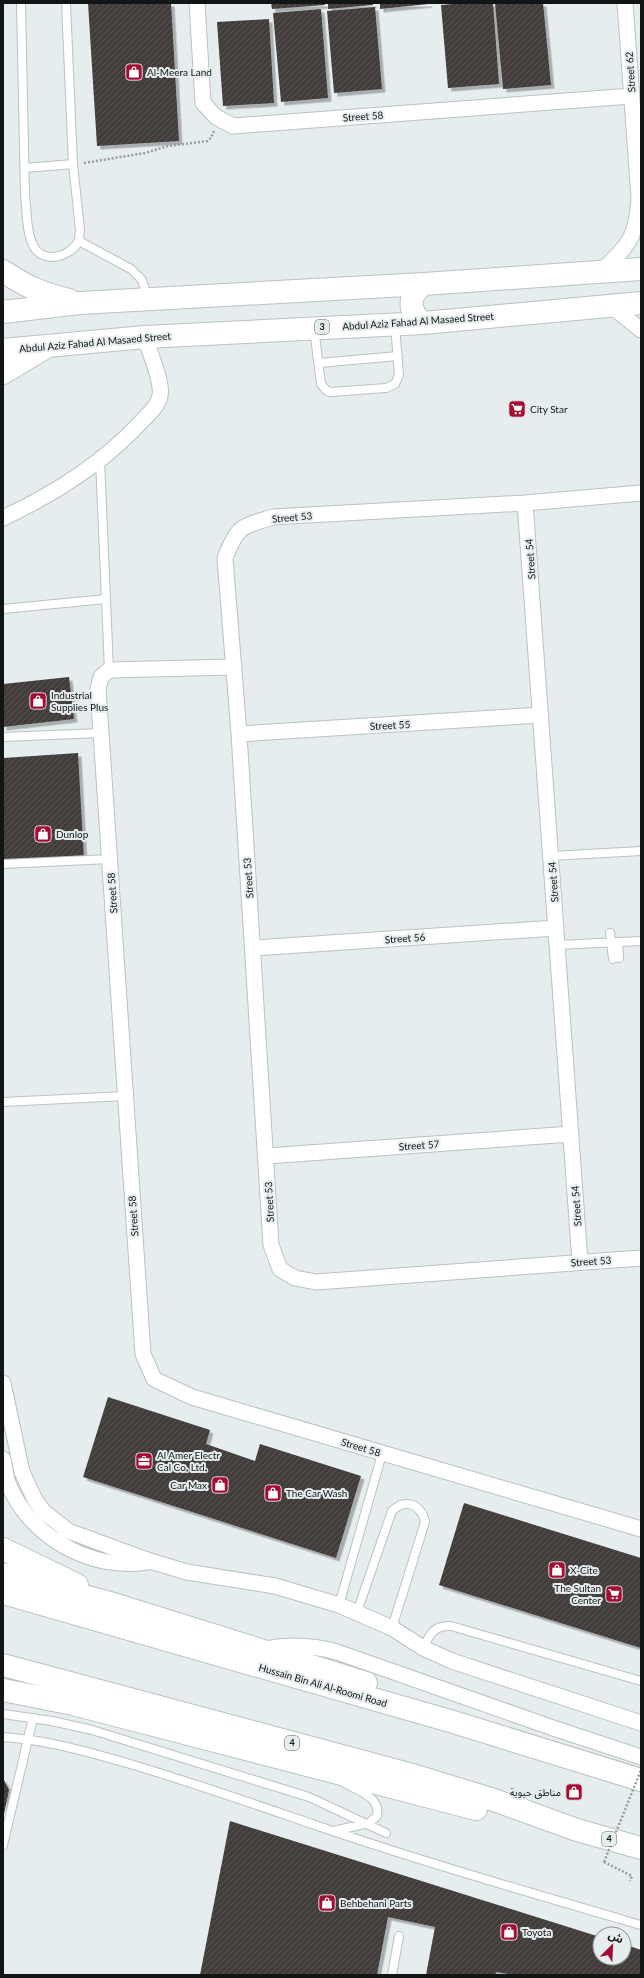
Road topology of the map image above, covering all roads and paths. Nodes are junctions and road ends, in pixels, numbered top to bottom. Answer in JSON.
{"nodes":[{"id":1,"x":21,"y":3,"type":"edge"},
{"id":2,"x":66,"y":3,"type":"edge"},
{"id":3,"x":197,"y":3,"type":"edge"},
{"id":4,"x":625,"y":3,"type":"edge"},
{"id":5,"x":632,"y":96,"type":"junction"},
{"id":6,"x":216,"y":117,"type":"junction"},
{"id":7,"x":73,"y":164,"type":"junction"},
{"id":8,"x":25,"y":168,"type":"junction"},
{"id":9,"x":640,"y":184,"type":"edge"},
{"id":10,"x":79,"y":240,"type":"junction"},
{"id":11,"x":641,"y":269,"type":"edge"},
{"id":12,"x":3,"y":271,"type":"edge"},
{"id":13,"x":600,"y":272,"type":"junction"},
{"id":14,"x":424,"y":284,"type":"junction"},
{"id":15,"x":148,"y":299,"type":"junction"},
{"id":16,"x":80,"y":303,"type":"junction"},
{"id":17,"x":641,"y":303,"type":"edge"},
{"id":18,"x":610,"y":305,"type":"junction"},
{"id":19,"x":3,"y":312,"type":"edge"},
{"id":20,"x":423,"y":323,"type":"junction"},
{"id":21,"x":395,"y":324,"type":"junction"},
{"id":22,"x":314,"y":327,"type":"junction"},
{"id":23,"x":641,"y":330,"type":"edge"},
{"id":24,"x":145,"y":337,"type":"junction"},
{"id":25,"x":50,"y":345,"type":"junction"},
{"id":26,"x":3,"y":350,"type":"edge"},
{"id":27,"x":398,"y":356,"type":"junction"},
{"id":28,"x":318,"y":363,"type":"junction"},
{"id":29,"x":3,"y":373,"type":"edge"},
{"id":30,"x":100,"y":460,"type":"junction"},
{"id":31,"x":641,"y":493,"type":"edge"},
{"id":32,"x":526,"y":503,"type":"junction"},
{"id":33,"x":3,"y":518,"type":"edge"},
{"id":34,"x":106,"y":599,"type":"junction"},
{"id":35,"x":3,"y":609,"type":"edge"},
{"id":36,"x":234,"y":667,"type":"junction"},
{"id":37,"x":109,"y":670,"type":"junction"},
{"id":38,"x":541,"y":715,"type":"junction"},
{"id":39,"x":101,"y":733,"type":"junction"},
{"id":40,"x":239,"y":734,"type":"junction"},
{"id":41,"x":3,"y":737,"type":"edge"},
{"id":42,"x":641,"y":851,"type":"edge"},
{"id":43,"x":551,"y":856,"type":"junction"},
{"id":44,"x":110,"y":859,"type":"junction"},
{"id":45,"x":3,"y":864,"type":"edge"},
{"id":46,"x":556,"y":928,"type":"junction"},
{"id":47,"x":610,"y":933,"type":"dead end"},
{"id":48,"x":641,"y":941,"type":"edge"},
{"id":49,"x":614,"y":942,"type":"junction"},
{"id":50,"x":557,"y":945,"type":"junction"},
{"id":51,"x":253,"y":948,"type":"junction"},
{"id":52,"x":616,"y":958,"type":"dead end"},
{"id":53,"x":125,"y":1096,"type":"junction"},
{"id":54,"x":3,"y":1102,"type":"edge"},
{"id":55,"x":571,"y":1134,"type":"junction"},
{"id":56,"x":267,"y":1156,"type":"junction"},
{"id":57,"x":641,"y":1258,"type":"edge"},
{"id":58,"x":580,"y":1262,"type":"junction"},
{"id":59,"x":3,"y":1383,"type":"edge"},
{"id":60,"x":382,"y":1454,"type":"junction"},
{"id":61,"x":3,"y":1459,"type":"edge"},
{"id":62,"x":641,"y":1529,"type":"edge"},
{"id":63,"x":3,"y":1549,"type":"edge"},
{"id":64,"x":150,"y":1561,"type":"junction"},
{"id":65,"x":3,"y":1574,"type":"edge"},
{"id":66,"x":3,"y":1593,"type":"edge"},
{"id":67,"x":110,"y":1603,"type":"junction"},
{"id":68,"x":339,"y":1605,"type":"junction"},
{"id":69,"x":357,"y":1612,"type":"junction"},
{"id":70,"x":392,"y":1628,"type":"junction"},
{"id":71,"x":423,"y":1648,"type":"junction"},
{"id":72,"x":262,"y":1650,"type":"junction"},
{"id":73,"x":3,"y":1665,"type":"edge"},
{"id":74,"x":641,"y":1681,"type":"edge"},
{"id":75,"x":3,"y":1690,"type":"edge"},
{"id":76,"x":3,"y":1699,"type":"edge"},
{"id":77,"x":73,"y":1704,"type":"junction"},
{"id":78,"x":3,"y":1714,"type":"edge"},
{"id":79,"x":33,"y":1718,"type":"junction"},
{"id":80,"x":450,"y":1721,"type":"junction"},
{"id":81,"x":641,"y":1722,"type":"edge"},
{"id":82,"x":3,"y":1737,"type":"edge"},
{"id":83,"x":28,"y":1739,"type":"junction"},
{"id":84,"x":641,"y":1757,"type":"edge"},
{"id":85,"x":327,"y":1770,"type":"junction"},
{"id":86,"x":641,"y":1770,"type":"edge"},
{"id":87,"x":641,"y":1780,"type":"edge"},
{"id":88,"x":366,"y":1824,"type":"junction"},
{"id":89,"x":577,"y":1830,"type":"junction"},
{"id":90,"x":333,"y":1831,"type":"junction"},
{"id":91,"x":386,"y":1833,"type":"dead end"},
{"id":92,"x":3,"y":1845,"type":"edge"},
{"id":93,"x":641,"y":1848,"type":"edge"},
{"id":94,"x":630,"y":1881,"type":"dead end"},
{"id":95,"x":641,"y":1925,"type":"edge"},
{"id":96,"x":399,"y":1936,"type":"dead end"},
{"id":97,"x":392,"y":1975,"type":"edge"}],
"edges":[{"from":1,"to":8,"type":"lane"},
{"from":2,"to":7,"type":"lane"},
{"from":3,"to":6,"type":"street","name":"Street 58"},
{"from":4,"to":5,"type":"street","name":"Street 62"},
{"from":5,"to":6,"type":"street","name":"Street 58"},
{"from":5,"to":9,"type":"street","name":"Street 62"},
{"from":6,"to":7,"type":"path"},
{"from":7,"to":8,"type":"lane"},
{"from":7,"to":10,"type":"lane"},
{"from":8,"to":10,"type":"lane"},
{"from":9,"to":13,"type":"street","name":"Street 62"},
{"from":10,"to":15,"type":"lane"},
{"from":11,"to":13,"type":"main road"},
{"from":12,"to":16,"type":"main road"},
{"from":13,"to":14,"type":"main road"},
{"from":14,"to":15,"type":"main road"},
{"from":14,"to":20,"type":"main road"},
{"from":15,"to":16,"type":"main road"},
{"from":16,"to":19,"type":"main road"},
{"from":17,"to":18,"type":"main road","name":"Abdul Aziz Fahad Al Masaed Street","number":"3"},
{"from":18,"to":20,"type":"main road","name":"Abdul Aziz Fahad Al Masaed Street","number":"3"},
{"from":18,"to":23,"type":"street"},
{"from":20,"to":21,"type":"main road","name":"Abdul Aziz Fahad Al Masaed Street","number":"3"},
{"from":21,"to":22,"type":"main road","name":"Abdul Aziz Fahad Al Masaed Street","number":"3"},
{"from":21,"to":27,"type":"lane"},
{"from":22,"to":24,"type":"main road","name":"Abdul Aziz Fahad Al Masaed Street","number":"3"},
{"from":22,"to":28,"type":"lane"},
{"from":24,"to":25,"type":"main road","name":"Abdul Aziz Fahad Al Masaed Street","number":"3"},
{"from":24,"to":30,"type":"street"},
{"from":25,"to":26,"type":"main road","name":"Abdul Aziz Fahad Al Masaed Street","number":"3"},
{"from":25,"to":29,"type":"main road"},
{"from":27,"to":28,"type":"lane"},
{"from":27,"to":28,"type":"lane"},
{"from":30,"to":33,"type":"street"},
{"from":30,"to":34,"type":"lane"},
{"from":31,"to":32,"type":"street","name":"Street 53"},
{"from":32,"to":36,"type":"street","name":"Street 53"},
{"from":32,"to":38,"type":"street","name":"Street 54"},
{"from":34,"to":35,"type":"lane"},
{"from":34,"to":37,"type":"lane"},
{"from":36,"to":37,"type":"street"},
{"from":36,"to":40,"type":"street","name":"Street 53"},
{"from":37,"to":39,"type":"street","name":"Street 58"},
{"from":38,"to":40,"type":"street","name":"Street 55"},
{"from":38,"to":43,"type":"street","name":"Street 54"},
{"from":39,"to":41,"type":"lane"},
{"from":39,"to":44,"type":"street","name":"Street 58"},
{"from":40,"to":51,"type":"street","name":"Street 53"},
{"from":42,"to":43,"type":"lane"},
{"from":43,"to":46,"type":"street","name":"Street 54"},
{"from":44,"to":45,"type":"lane"},
{"from":44,"to":53,"type":"street","name":"Street 58"},
{"from":46,"to":50,"type":"street","name":"Street 54"},
{"from":46,"to":51,"type":"street","name":"Street 56"},
{"from":47,"to":49,"type":"lane"},
{"from":48,"to":49,"type":"lane"},
{"from":49,"to":50,"type":"lane"},
{"from":49,"to":52,"type":"lane"},
{"from":50,"to":55,"type":"street","name":"Street 54"},
{"from":51,"to":56,"type":"street","name":"Street 53"},
{"from":53,"to":54,"type":"lane"},
{"from":53,"to":60,"type":"street","name":"Street 58"},
{"from":55,"to":56,"type":"street","name":"Street 57"},
{"from":55,"to":58,"type":"street","name":"Street 54"},
{"from":56,"to":58,"type":"street","name":"Street 53"},
{"from":57,"to":58,"type":"street","name":"Street 53"},
{"from":59,"to":64,"type":"street"},
{"from":60,"to":62,"type":"street","name":"Street 58"},
{"from":60,"to":68,"type":"lane"},
{"from":61,"to":64,"type":"street"},
{"from":63,"to":67,"type":"main road"},
{"from":64,"to":68,"type":"street"},
{"from":65,"to":67,"type":"main road"},
{"from":66,"to":80,"type":"main road","name":"Hussain Bin Ali Al-Roomi Road"},
{"from":67,"to":72,"type":"main road"},
{"from":68,"to":69,"type":"street"},
{"from":69,"to":70,"type":"street"},
{"from":69,"to":70,"type":"lane"},
{"from":70,"to":71,"type":"street"},
{"from":71,"to":74,"type":"lane"},
{"from":71,"to":81,"type":"street"},
{"from":72,"to":80,"type":"main road"},
{"from":72,"to":84,"type":"street"},
{"from":73,"to":89,"type":"main road","number":"4"},
{"from":75,"to":77,"type":"main road"},
{"from":76,"to":77,"type":"main road"},
{"from":77,"to":85,"type":"main road"},
{"from":78,"to":79,"type":"lane"},
{"from":79,"to":83,"type":"lane"},
{"from":79,"to":88,"type":"lane"},
{"from":80,"to":87,"type":"main road","name":"Hussain Bin Ali Al-Roomi Road"},
{"from":82,"to":83,"type":"lane"},
{"from":83,"to":90,"type":"lane"},
{"from":83,"to":92,"type":"lane"},
{"from":85,"to":88,"type":"lane"},
{"from":85,"to":89,"type":"main road"},
{"from":86,"to":94,"type":"path","bridge":true},
{"from":88,"to":90,"type":"lane"},
{"from":88,"to":91,"type":"lane"},
{"from":89,"to":93,"type":"main road","number":"4"},
{"from":90,"to":95,"type":"lane"},
{"from":96,"to":97,"type":"lane"}]}
